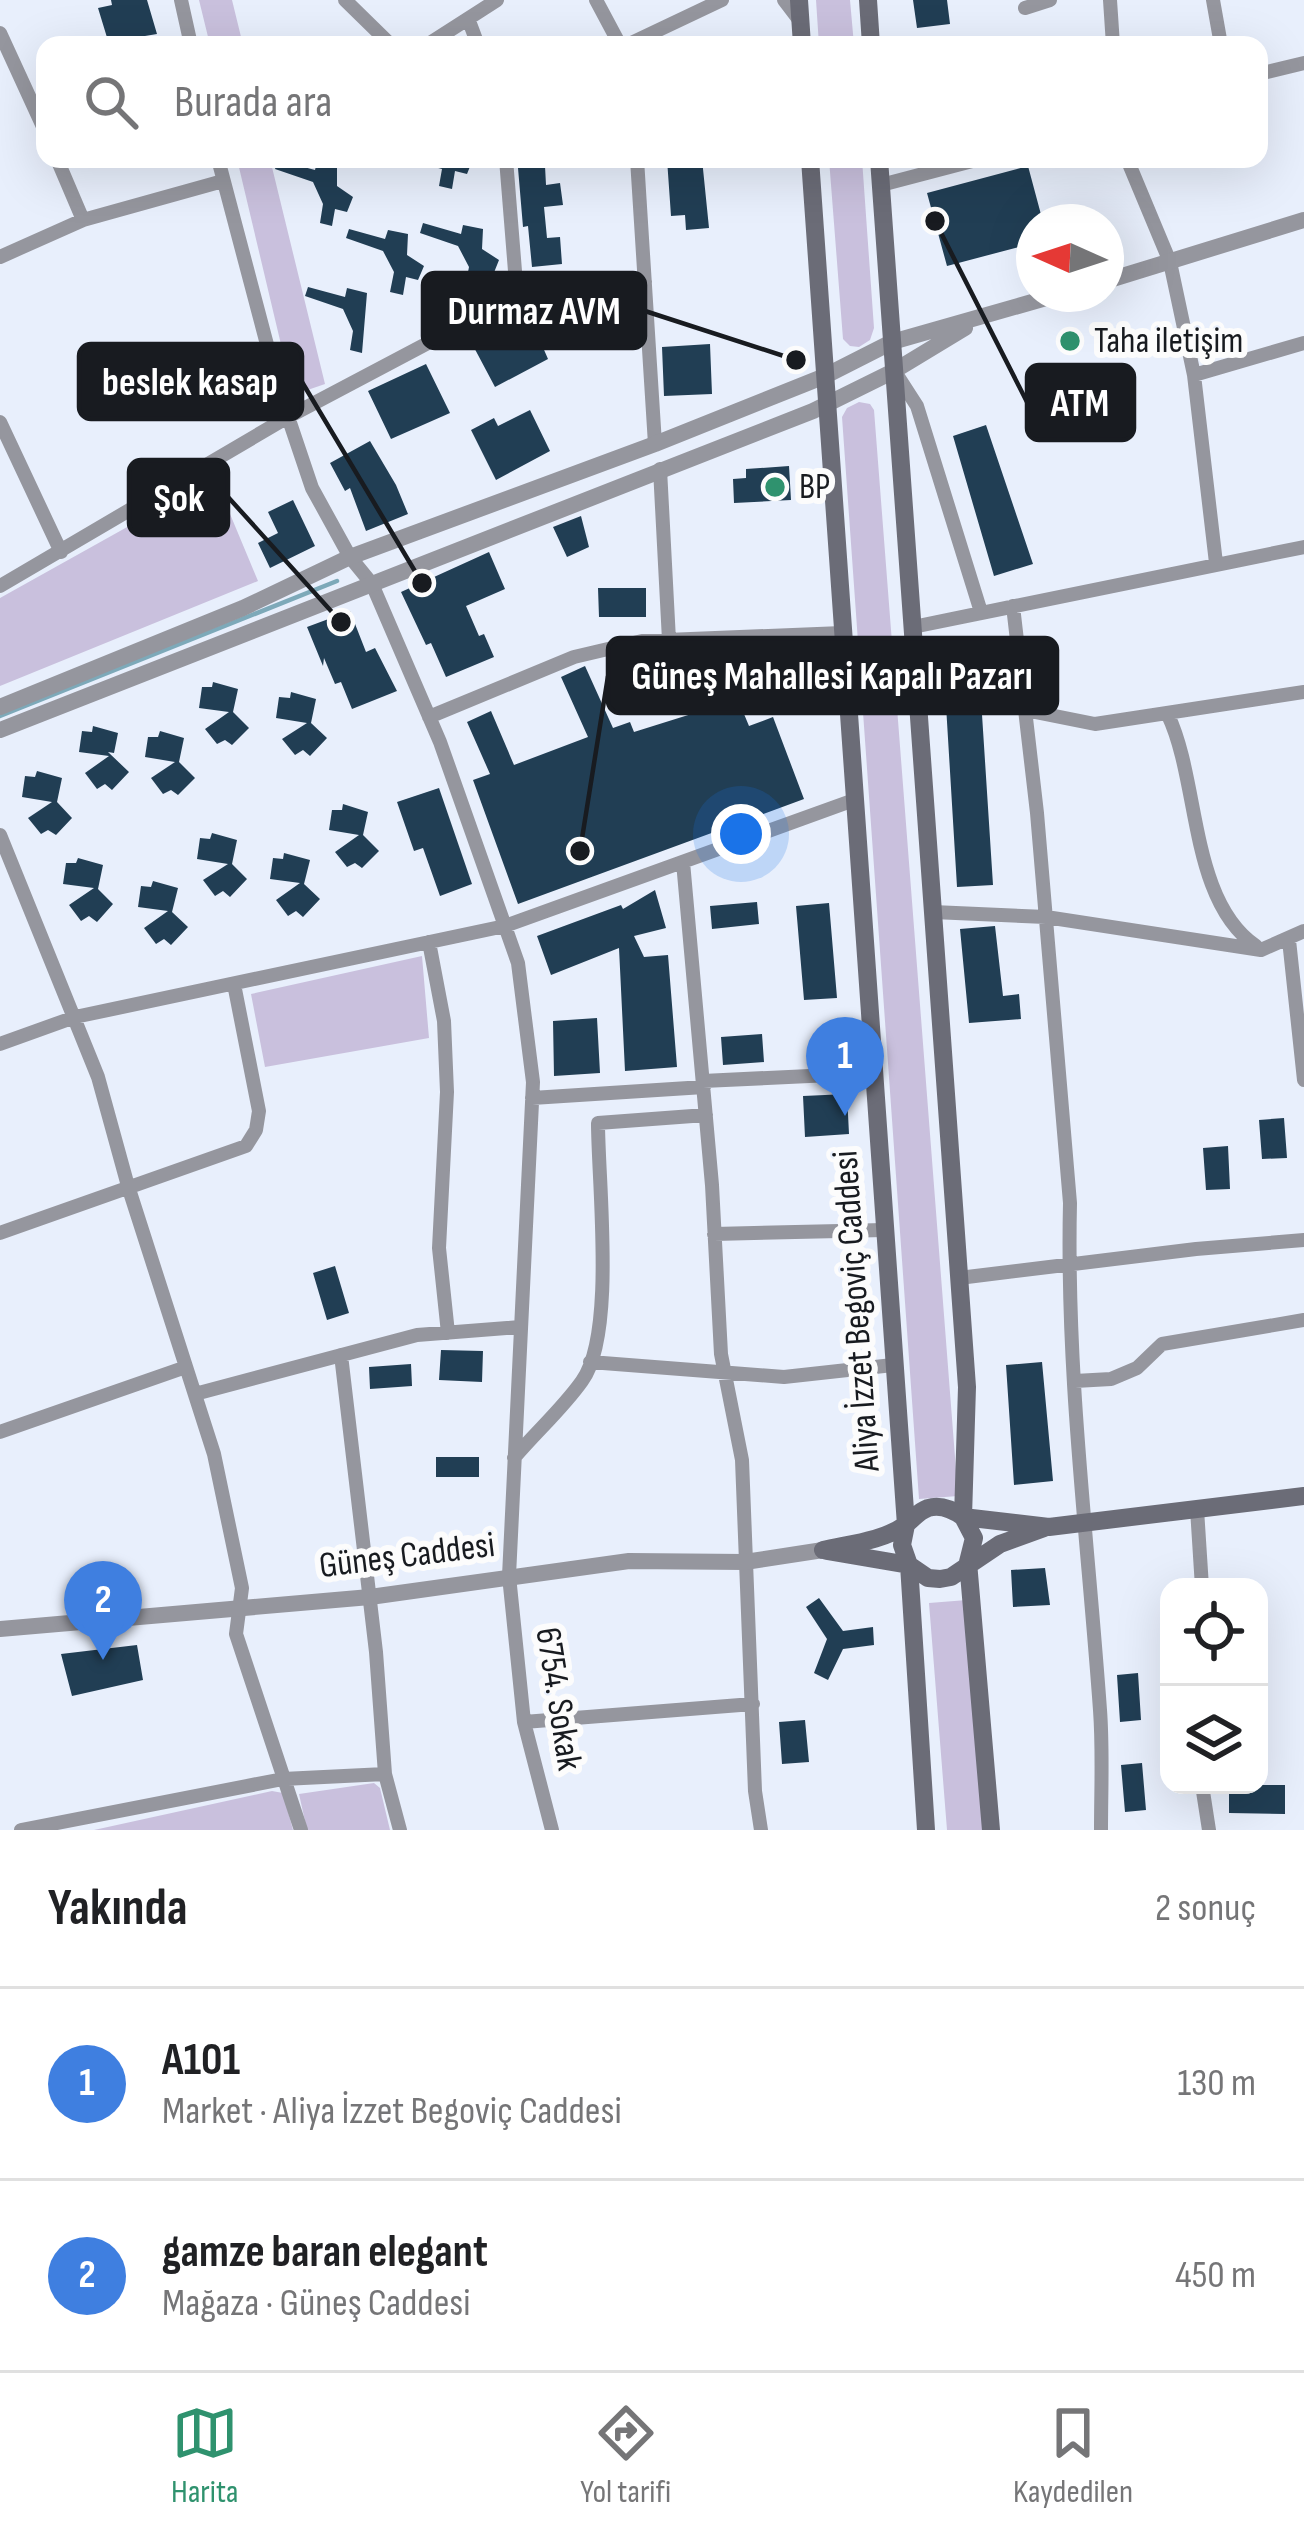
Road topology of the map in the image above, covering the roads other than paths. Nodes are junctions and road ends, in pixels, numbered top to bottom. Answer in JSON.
{"nodes":[{"id":1,"x":181,"y":0,"type":"edge"},
{"id":2,"x":344,"y":0,"type":"edge"},
{"id":3,"x":497,"y":0,"type":"edge"},
{"id":4,"x":596,"y":0,"type":"edge"},
{"id":5,"x":722,"y":0,"type":"edge"},
{"id":6,"x":784,"y":0,"type":"edge"},
{"id":7,"x":868,"y":0,"type":"edge"},
{"id":8,"x":1050,"y":0,"type":"edge"},
{"id":9,"x":1110,"y":0,"type":"edge"},
{"id":10,"x":1213,"y":0,"type":"edge"},
{"id":11,"x":1025,"y":8,"type":"dead end"},
{"id":12,"x":799,"y":10,"type":"edge"},
{"id":13,"x":469,"y":21,"type":"junction"},
{"id":14,"x":0,"y":32,"type":"edge"},
{"id":15,"x":189,"y":36,"type":"edge"},
{"id":16,"x":382,"y":36,"type":"edge"},
{"id":17,"x":443,"y":36,"type":"edge"},
{"id":18,"x":475,"y":36,"type":"edge"},
{"id":19,"x":618,"y":36,"type":"edge"},
{"id":20,"x":644,"y":36,"type":"edge"},
{"id":21,"x":870,"y":36,"type":"edge"},
{"id":22,"x":1112,"y":36,"type":"edge"},
{"id":23,"x":1219,"y":36,"type":"edge"},
{"id":24,"x":1304,"y":63,"type":"edge"},
{"id":25,"x":1268,"y":72,"type":"edge"},
{"id":26,"x":36,"y":111,"type":"edge"},
{"id":27,"x":61,"y":168,"type":"edge"},
{"id":28,"x":220,"y":168,"type":"edge"},
{"id":29,"x":507,"y":168,"type":"edge"},
{"id":30,"x":638,"y":168,"type":"edge"},
{"id":31,"x":811,"y":168,"type":"edge"},
{"id":32,"x":880,"y":168,"type":"edge"},
{"id":33,"x":946,"y":168,"type":"edge"},
{"id":34,"x":1130,"y":168,"type":"edge"},
{"id":35,"x":223,"y":181,"type":"junction"},
{"id":36,"x":881,"y":185,"type":"junction"},
{"id":37,"x":83,"y":220,"type":"junction"},
{"id":38,"x":1304,"y":220,"type":"edge"},
{"id":39,"x":0,"y":257,"type":"edge"},
{"id":40,"x":1170,"y":262,"type":"junction"},
{"id":41,"x":1124,"y":275,"type":"edge"},
{"id":42,"x":645,"y":282,"type":"junction"},
{"id":43,"x":517,"y":296,"type":"junction"},
{"id":44,"x":1016,"y":307,"type":"edge"},
{"id":45,"x":987,"y":316,"type":"junction"},
{"id":46,"x":892,"y":342,"type":"junction"},
{"id":47,"x":1304,"y":343,"type":"edge"},
{"id":48,"x":894,"y":371,"type":"junction"},
{"id":49,"x":1194,"y":375,"type":"junction"},
{"id":50,"x":825,"y":376,"type":"junction"},
{"id":51,"x":827,"y":405,"type":"junction"},
{"id":52,"x":288,"y":417,"type":"junction"},
{"id":53,"x":0,"y":422,"type":"edge"},
{"id":54,"x":655,"y":444,"type":"junction"},
{"id":55,"x":660,"y":469,"type":"junction"},
{"id":56,"x":1304,"y":547,"type":"edge"},
{"id":57,"x":61,"y":552,"type":"junction"},
{"id":58,"x":350,"y":557,"type":"junction"},
{"id":59,"x":1216,"y":563,"type":"junction"},
{"id":60,"x":372,"y":584,"type":"junction"},
{"id":61,"x":0,"y":586,"type":"edge"},
{"id":62,"x":1013,"y":606,"type":"junction"},
{"id":63,"x":982,"y":612,"type":"junction"},
{"id":64,"x":913,"y":627,"type":"junction"},
{"id":65,"x":842,"y":633,"type":"junction"},
{"id":66,"x":669,"y":640,"type":"junction"},
{"id":67,"x":1304,"y":692,"type":"edge"},
{"id":68,"x":0,"y":707,"type":"edge"},
{"id":69,"x":1025,"y":710,"type":"junction"},
{"id":70,"x":1168,"y":715,"type":"junction"},
{"id":71,"x":429,"y":717,"type":"junction"},
{"id":72,"x":0,"y":730,"type":"edge"},
{"id":73,"x":854,"y":800,"type":"junction"},
{"id":74,"x":0,"y":835,"type":"edge"},
{"id":75,"x":683,"y":862,"type":"junction"},
{"id":76,"x":933,"y":912,"type":"junction"},
{"id":77,"x":1046,"y":917,"type":"junction"},
{"id":78,"x":505,"y":926,"type":"junction"},
{"id":79,"x":1304,"y":931,"type":"edge"},
{"id":80,"x":1289,"y":940,"type":"junction"},
{"id":81,"x":429,"y":942,"type":"junction"},
{"id":82,"x":1262,"y":950,"type":"junction"},
{"id":83,"x":234,"y":984,"type":"junction"},
{"id":84,"x":75,"y":1017,"type":"junction"},
{"id":85,"x":0,"y":1044,"type":"edge"},
{"id":86,"x":873,"y":1072,"type":"junction"},
{"id":87,"x":1304,"y":1080,"type":"edge"},
{"id":88,"x":703,"y":1084,"type":"junction"},
{"id":89,"x":532,"y":1098,"type":"junction"},
{"id":90,"x":706,"y":1115,"type":"junction"},
{"id":91,"x":128,"y":1186,"type":"junction"},
{"id":92,"x":884,"y":1230,"type":"junction"},
{"id":93,"x":0,"y":1233,"type":"edge"},
{"id":94,"x":714,"y":1234,"type":"junction"},
{"id":95,"x":1304,"y":1240,"type":"edge"},
{"id":96,"x":1069,"y":1265,"type":"junction"},
{"id":97,"x":959,"y":1279,"type":"junction"},
{"id":98,"x":1304,"y":1320,"type":"edge"},
{"id":99,"x":520,"y":1327,"type":"junction"},
{"id":100,"x":448,"y":1333,"type":"junction"},
{"id":101,"x":341,"y":1354,"type":"junction"},
{"id":102,"x":590,"y":1362,"type":"junction"},
{"id":103,"x":893,"y":1365,"type":"junction"},
{"id":104,"x":186,"y":1366,"type":"junction"},
{"id":105,"x":725,"y":1373,"type":"junction"},
{"id":106,"x":1075,"y":1381,"type":"junction"},
{"id":107,"x":195,"y":1394,"type":"junction"},
{"id":108,"x":0,"y":1432,"type":"edge"},
{"id":109,"x":514,"y":1457,"type":"junction"},
{"id":110,"x":1304,"y":1496,"type":"edge"},
{"id":111,"x":1197,"y":1509,"type":"junction"},
{"id":112,"x":963,"y":1517,"type":"junction"},
{"id":113,"x":1082,"y":1524,"type":"junction"},
{"id":114,"x":906,"y":1525,"type":"junction"},
{"id":115,"x":1049,"y":1526,"type":"junction"},
{"id":116,"x":823,"y":1550,"type":"junction"},
{"id":117,"x":745,"y":1562,"type":"junction"},
{"id":118,"x":968,"y":1562,"type":"junction"},
{"id":119,"x":909,"y":1565,"type":"junction"},
{"id":120,"x":509,"y":1576,"type":"junction"},
{"id":121,"x":1201,"y":1578,"type":"edge"},
{"id":122,"x":370,"y":1597,"type":"junction"},
{"id":123,"x":239,"y":1609,"type":"junction"},
{"id":124,"x":0,"y":1629,"type":"edge"},
{"id":125,"x":753,"y":1703,"type":"junction"},
{"id":126,"x":524,"y":1722,"type":"junction"},
{"id":127,"x":386,"y":1774,"type":"junction"},
{"id":128,"x":283,"y":1779,"type":"junction"},
{"id":129,"x":1203,"y":1794,"type":"edge"},
{"id":130,"x":21,"y":1830,"type":"edge"},
{"id":131,"x":301,"y":1830,"type":"edge"},
{"id":132,"x":400,"y":1830,"type":"edge"},
{"id":133,"x":552,"y":1830,"type":"edge"},
{"id":134,"x":761,"y":1830,"type":"edge"},
{"id":135,"x":926,"y":1830,"type":"edge"},
{"id":136,"x":991,"y":1830,"type":"edge"},
{"id":137,"x":1101,"y":1830,"type":"edge"},
{"id":138,"x":1209,"y":1830,"type":"edge"}],
"edges":[{"from":1,"to":15,"type":"street"},
{"from":2,"to":16,"type":"street"},
{"from":3,"to":13,"type":"street"},
{"from":4,"to":19,"type":"street"},
{"from":5,"to":20,"type":"street"},
{"from":6,"to":12,"type":"street"},
{"from":7,"to":21,"type":"main road"},
{"from":8,"to":11,"type":"street"},
{"from":9,"to":22,"type":"street"},
{"from":10,"to":23,"type":"street"},
{"from":13,"to":17,"type":"street"},
{"from":13,"to":18,"type":"street"},
{"from":14,"to":26,"type":"street"},
{"from":24,"to":25,"type":"street"},
{"from":27,"to":37,"type":"street"},
{"from":28,"to":35,"type":"street","name":"6754. Sokak"},
{"from":29,"to":43,"type":"street"},
{"from":30,"to":42,"type":"street"},
{"from":31,"to":50,"type":"main road","name":"Aliya İzzet Begoviç Caddesi"},
{"from":32,"to":36,"type":"main road"},
{"from":33,"to":36,"type":"street"},
{"from":34,"to":40,"type":"street"},
{"from":35,"to":37,"type":"street"},
{"from":35,"to":52,"type":"street","name":"6754. Sokak"},
{"from":36,"to":46,"type":"main road"},
{"from":37,"to":39,"type":"street"},
{"from":38,"to":40,"type":"street"},
{"from":40,"to":41,"type":"street"},
{"from":40,"to":49,"type":"street"},
{"from":42,"to":43,"type":"street"},
{"from":42,"to":54,"type":"street"},
{"from":43,"to":52,"type":"street"},
{"from":44,"to":45,"type":"street"},
{"from":45,"to":46,"type":"street"},
{"from":45,"to":48,"type":"street"},
{"from":46,"to":48,"type":"main road"},
{"from":46,"to":50,"type":"street"},
{"from":47,"to":49,"type":"street"},
{"from":48,"to":51,"type":"street"},
{"from":48,"to":63,"type":"street"},
{"from":48,"to":64,"type":"main road"},
{"from":49,"to":59,"type":"street"},
{"from":50,"to":51,"type":"main road","name":"Aliya İzzet Begoviç Caddesi"},
{"from":50,"to":54,"type":"street"},
{"from":51,"to":55,"type":"street"},
{"from":51,"to":65,"type":"main road","name":"Aliya İzzet Begoviç Caddesi"},
{"from":52,"to":57,"type":"street"},
{"from":52,"to":58,"type":"street","name":"6754. Sokak"},
{"from":53,"to":57,"type":"street"},
{"from":54,"to":58,"type":"street"},
{"from":55,"to":60,"type":"street"},
{"from":55,"to":66,"type":"street"},
{"from":56,"to":59,"type":"street"},
{"from":57,"to":61,"type":"street"},
{"from":58,"to":60,"type":"street","name":"6754. Sokak"},
{"from":58,"to":68,"type":"street"},
{"from":59,"to":62,"type":"street"},
{"from":60,"to":71,"type":"street","name":"6754. Sokak"},
{"from":60,"to":72,"type":"street"},
{"from":62,"to":63,"type":"street"},
{"from":62,"to":69,"type":"street"},
{"from":63,"to":64,"type":"street"},
{"from":64,"to":76,"type":"main road"},
{"from":65,"to":66,"type":"street"},
{"from":65,"to":73,"type":"main road","name":"Aliya İzzet Begoviç Caddesi"},
{"from":66,"to":71,"type":"street"},
{"from":67,"to":70,"type":"street"},
{"from":69,"to":70,"type":"street"},
{"from":69,"to":77,"type":"street"},
{"from":70,"to":82,"type":"street"},
{"from":71,"to":78,"type":"street","name":"6754. Sokak"},
{"from":73,"to":75,"type":"street"},
{"from":73,"to":86,"type":"main road","name":"Aliya İzzet Begoviç Caddesi"},
{"from":74,"to":84,"type":"street"},
{"from":75,"to":78,"type":"street"},
{"from":75,"to":88,"type":"street"},
{"from":76,"to":77,"type":"street"},
{"from":76,"to":97,"type":"main road"},
{"from":77,"to":82,"type":"street"},
{"from":77,"to":96,"type":"street"},
{"from":78,"to":81,"type":"street"},
{"from":78,"to":89,"type":"street","name":"6754. Sokak"},
{"from":79,"to":80,"type":"street"},
{"from":80,"to":82,"type":"street"},
{"from":80,"to":87,"type":"street"},
{"from":81,"to":83,"type":"street"},
{"from":81,"to":100,"type":"street"},
{"from":83,"to":84,"type":"street"},
{"from":83,"to":91,"type":"street"},
{"from":84,"to":85,"type":"street"},
{"from":84,"to":91,"type":"street"},
{"from":86,"to":88,"type":"street"},
{"from":86,"to":92,"type":"main road","name":"Aliya İzzet Begoviç Caddesi"},
{"from":88,"to":89,"type":"street"},
{"from":88,"to":90,"type":"street"},
{"from":89,"to":99,"type":"street","name":"6754. Sokak"},
{"from":90,"to":94,"type":"street"},
{"from":90,"to":102,"type":"street"},
{"from":91,"to":93,"type":"street"},
{"from":91,"to":104,"type":"street"},
{"from":92,"to":94,"type":"street"},
{"from":92,"to":103,"type":"main road","name":"Aliya İzzet Begoviç Caddesi"},
{"from":94,"to":105,"type":"street"},
{"from":95,"to":96,"type":"street"},
{"from":96,"to":97,"type":"street"},
{"from":96,"to":106,"type":"street"},
{"from":97,"to":112,"type":"main road"},
{"from":98,"to":106,"type":"street"},
{"from":99,"to":100,"type":"street"},
{"from":99,"to":109,"type":"street","name":"6754. Sokak"},
{"from":100,"to":101,"type":"street"},
{"from":101,"to":107,"type":"street"},
{"from":101,"to":122,"type":"street"},
{"from":102,"to":105,"type":"street"},
{"from":102,"to":109,"type":"street"},
{"from":103,"to":105,"type":"street"},
{"from":103,"to":114,"type":"main road","name":"Aliya İzzet Begoviç Caddesi"},
{"from":104,"to":107,"type":"street"},
{"from":104,"to":108,"type":"street"},
{"from":105,"to":117,"type":"street"},
{"from":106,"to":113,"type":"street"},
{"from":107,"to":123,"type":"street"},
{"from":109,"to":120,"type":"street","name":"6754. Sokak"},
{"from":110,"to":111,"type":"main road"},
{"from":111,"to":113,"type":"main road"},
{"from":111,"to":121,"type":"street"},
{"from":112,"to":114,"type":"main road"},
{"from":112,"to":115,"type":"main road"},
{"from":112,"to":118,"type":"main road"},
{"from":113,"to":115,"type":"main road"},
{"from":113,"to":137,"type":"street"},
{"from":114,"to":116,"type":"main road"},
{"from":114,"to":119,"type":"main road"},
{"from":115,"to":118,"type":"main road"},
{"from":116,"to":117,"type":"street","name":"Güneş Caddesi"},
{"from":116,"to":119,"type":"main road"},
{"from":117,"to":120,"type":"street","name":"Güneş Caddesi"},
{"from":117,"to":125,"type":"street"},
{"from":118,"to":119,"type":"main road"},
{"from":118,"to":136,"type":"main road"},
{"from":119,"to":135,"type":"main road"},
{"from":120,"to":122,"type":"street","name":"Güneş Caddesi"},
{"from":120,"to":126,"type":"street","name":"6754. Sokak"},
{"from":122,"to":123,"type":"street","name":"Güneş Caddesi"},
{"from":122,"to":127,"type":"street"},
{"from":123,"to":124,"type":"street","name":"Güneş Caddesi"},
{"from":123,"to":128,"type":"street"},
{"from":125,"to":126,"type":"street"},
{"from":125,"to":134,"type":"street"},
{"from":126,"to":133,"type":"street","name":"6754. Sokak"},
{"from":127,"to":128,"type":"street"},
{"from":127,"to":132,"type":"street"},
{"from":128,"to":130,"type":"street"},
{"from":128,"to":131,"type":"street"},
{"from":129,"to":138,"type":"street"}]}
